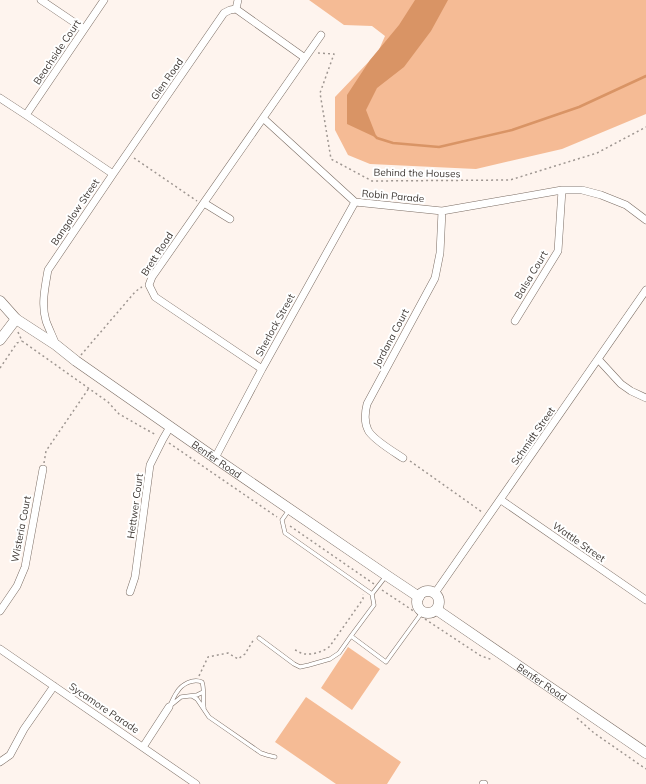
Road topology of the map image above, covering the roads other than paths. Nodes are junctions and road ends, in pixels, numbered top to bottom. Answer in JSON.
{"nodes":[{"id":1,"x":41,"y":0,"type":"edge"},
{"id":2,"x":104,"y":0,"type":"edge"},
{"id":3,"x":238,"y":0,"type":"edge"},
{"id":4,"x":236,"y":9,"type":"junction"},
{"id":5,"x":84,"y":29,"type":"junction"},
{"id":6,"x":321,"y":35,"type":"dead end"},
{"id":7,"x":307,"y":55,"type":"junction"},
{"id":8,"x":0,"y":98,"type":"edge"},
{"id":9,"x":26,"y":115,"type":"junction"},
{"id":10,"x":263,"y":118,"type":"junction"},
{"id":11,"x":113,"y":174,"type":"junction"},
{"id":12,"x":562,"y":190,"type":"junction"},
{"id":13,"x":355,"y":202,"type":"junction"},
{"id":14,"x":204,"y":203,"type":"junction"},
{"id":15,"x":442,"y":211,"type":"junction"},
{"id":16,"x":230,"y":219,"type":"dead end"},
{"id":17,"x":646,"y":220,"type":"edge"},
{"id":18,"x":646,"y":290,"type":"edge"},
{"id":19,"x":0,"y":301,"type":"edge"},
{"id":20,"x":515,"y":321,"type":"dead end"},
{"id":21,"x":13,"y":323,"type":"junction"},
{"id":22,"x":1,"y":340,"type":"edge"},
{"id":23,"x":56,"y":345,"type":"junction"},
{"id":24,"x":598,"y":359,"type":"junction"},
{"id":25,"x":262,"y":369,"type":"junction"},
{"id":26,"x":646,"y":398,"type":"edge"},
{"id":27,"x":170,"y":427,"type":"junction"},
{"id":28,"x":215,"y":458,"type":"junction"},
{"id":29,"x":403,"y":458,"type":"road end"},
{"id":30,"x":43,"y":469,"type":"road end"},
{"id":31,"x":501,"y":500,"type":"junction"},
{"id":32,"x":290,"y":509,"type":"junction"},
{"id":33,"x":386,"y":575,"type":"junction"},
{"id":34,"x":130,"y":592,"type":"dead end"},
{"id":35,"x":435,"y":593,"type":"junction"},
{"id":36,"x":372,"y":594,"type":"junction"},
{"id":37,"x":419,"y":597,"type":"junction"},
{"id":38,"x":646,"y":600,"type":"edge"},
{"id":39,"x":437,"y":610,"type":"junction"},
{"id":40,"x":0,"y":611,"type":"edge"},
{"id":41,"x":421,"y":613,"type":"junction"},
{"id":42,"x":351,"y":636,"type":"junction"},
{"id":43,"x":259,"y":638,"type":"road end"},
{"id":44,"x":0,"y":649,"type":"edge"},
{"id":45,"x":54,"y":686,"type":"junction"},
{"id":46,"x":203,"y":692,"type":"junction"},
{"id":47,"x":192,"y":696,"type":"junction"},
{"id":48,"x":169,"y":707,"type":"junction"},
{"id":49,"x":204,"y":710,"type":"junction"},
{"id":50,"x":143,"y":747,"type":"junction"},
{"id":51,"x":646,"y":753,"type":"edge"},
{"id":52,"x":275,"y":757,"type":"dead end"},
{"id":53,"x":0,"y":762,"type":"edge"},
{"id":54,"x":196,"y":784,"type":"edge"}],
"edges":[{"from":1,"to":5,"type":"street"},
{"from":2,"to":5,"type":"street","name":"Beachside Court"},
{"from":3,"to":4,"type":"street"},
{"from":4,"to":7,"type":"street"},
{"from":4,"to":11,"type":"street","name":"Glen Road"},
{"from":5,"to":9,"type":"street","name":"Beachside Court"},
{"from":6,"to":7,"type":"street"},
{"from":7,"to":10,"type":"street"},
{"from":8,"to":9,"type":"street","name":"Bangalow Street"},
{"from":9,"to":11,"type":"street","name":"Bangalow Street"},
{"from":10,"to":13,"type":"street","name":"Robin Parade"},
{"from":10,"to":14,"type":"street","name":"Brett Road"},
{"from":11,"to":23,"type":"street","name":"Bangalow Street"},
{"from":12,"to":15,"type":"street","name":"Robin Parade"},
{"from":12,"to":17,"type":"street","name":"Robin Parade"},
{"from":12,"to":20,"type":"street","name":"Balsa Court"},
{"from":13,"to":15,"type":"street","name":"Robin Parade"},
{"from":13,"to":25,"type":"street","name":"Sherlock Street"},
{"from":14,"to":16,"type":"street"},
{"from":14,"to":25,"type":"street","name":"Brett Road"},
{"from":15,"to":29,"type":"street","name":"Jordana Court"},
{"from":18,"to":24,"type":"street","name":"Schmidt Street"},
{"from":19,"to":21,"type":"street","name":"Benfer Road"},
{"from":21,"to":22,"type":"street"},
{"from":21,"to":23,"type":"street","name":"Benfer Road"},
{"from":23,"to":27,"type":"street","name":"Benfer Road"},
{"from":24,"to":26,"type":"street"},
{"from":24,"to":31,"type":"street","name":"Schmidt Street"},
{"from":25,"to":28,"type":"street","name":"Sherlock Street"},
{"from":27,"to":28,"type":"street","name":"Benfer Road"},
{"from":27,"to":34,"type":"street","name":"Hettwer Court"},
{"from":28,"to":32,"type":"street","name":"Benfer Road"},
{"from":30,"to":40,"type":"street","name":"Wisteria Court"},
{"from":31,"to":35,"type":"street","name":"Schmidt Street"},
{"from":31,"to":38,"type":"street","name":"Wattle Street"},
{"from":32,"to":33,"type":"street","name":"Benfer Road"},
{"from":32,"to":36,"type":"lane"},
{"from":33,"to":36,"type":"lane"},
{"from":33,"to":37,"type":"street","name":"Benfer Road"},
{"from":35,"to":37,"type":"street"},
{"from":35,"to":39,"type":"street"},
{"from":36,"to":42,"type":"lane"},
{"from":37,"to":41,"type":"street"},
{"from":39,"to":41,"type":"street"},
{"from":39,"to":51,"type":"street","name":"Benfer Road"},
{"from":41,"to":42,"type":"lane"},
{"from":42,"to":43,"type":"lane"},
{"from":44,"to":45,"type":"street","name":"Sycamore Parade"},
{"from":45,"to":50,"type":"street","name":"Sycamore Parade"},
{"from":45,"to":53,"type":"street"},
{"from":46,"to":47,"type":"lane"},
{"from":46,"to":48,"type":"lane"},
{"from":46,"to":49,"type":"lane"},
{"from":47,"to":48,"type":"lane"},
{"from":47,"to":49,"type":"lane"},
{"from":48,"to":50,"type":"street"},
{"from":49,"to":52,"type":"lane"},
{"from":50,"to":54,"type":"street","name":"Sycamore Parade"}]}
